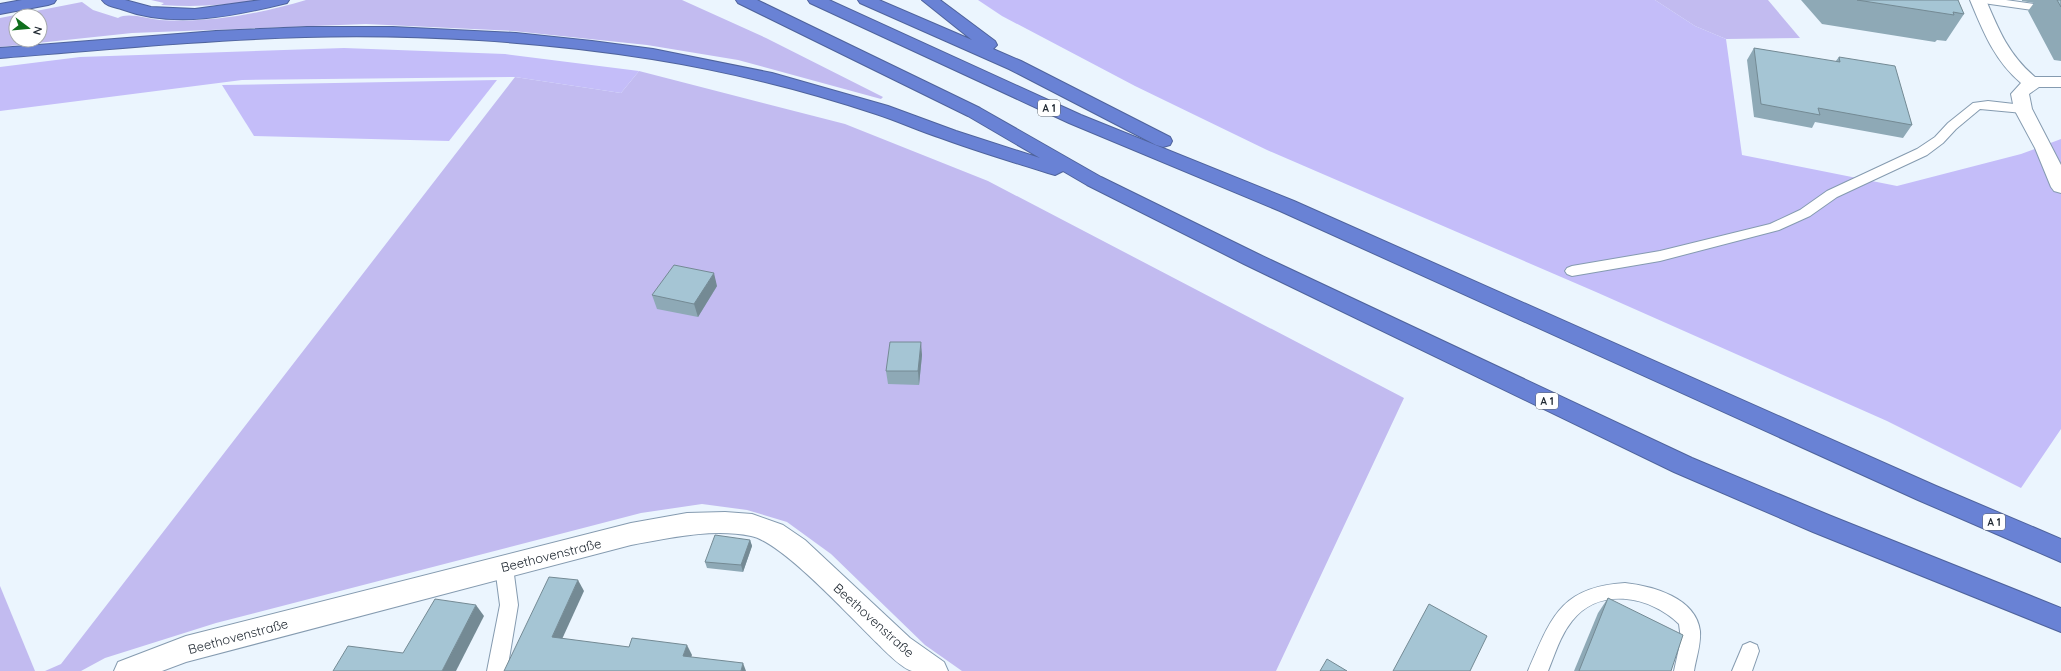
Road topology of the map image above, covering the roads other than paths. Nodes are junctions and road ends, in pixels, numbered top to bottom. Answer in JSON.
{"nodes":[{"id":1,"x":48,"y":0,"type":"edge"},
{"id":2,"x":281,"y":0,"type":"edge"},
{"id":3,"x":744,"y":0,"type":"edge"},
{"id":4,"x":816,"y":0,"type":"edge"},
{"id":5,"x":866,"y":0,"type":"edge"},
{"id":6,"x":930,"y":0,"type":"edge"},
{"id":7,"x":1978,"y":0,"type":"edge"},
{"id":8,"x":1982,"y":0,"type":"edge"},
{"id":9,"x":113,"y":1,"type":"edge"},
{"id":10,"x":0,"y":9,"type":"edge"},
{"id":11,"x":2061,"y":11,"type":"edge"},
{"id":12,"x":0,"y":53,"type":"edge"},
{"id":13,"x":1015,"y":65,"type":"junction"},
{"id":14,"x":2061,"y":82,"type":"edge"},
{"id":15,"x":2032,"y":83,"type":"junction"},
{"id":16,"x":2023,"y":109,"type":"junction"},
{"id":17,"x":1094,"y":182,"type":"junction"},
{"id":18,"x":2061,"y":188,"type":"edge"},
{"id":19,"x":1287,"y":206,"type":"junction"},
{"id":20,"x":1572,"y":271,"type":"dead end"},
{"id":21,"x":2061,"y":550,"type":"edge"},
{"id":22,"x":504,"y":567,"type":"junction"},
{"id":23,"x":2061,"y":620,"type":"edge"},
{"id":24,"x":1750,"y":652,"type":"dead end"},
{"id":25,"x":128,"y":671,"type":"edge"},
{"id":26,"x":497,"y":671,"type":"edge"},
{"id":27,"x":934,"y":671,"type":"edge"},
{"id":28,"x":1538,"y":671,"type":"edge"},
{"id":29,"x":1684,"y":671,"type":"edge"},
{"id":30,"x":1742,"y":671,"type":"edge"}],
"edges":[{"from":1,"to":10,"type":"highway"},
{"from":2,"to":9,"type":"highway"},
{"from":3,"to":17,"type":"highway","number":"A 1"},
{"from":4,"to":19,"type":"highway","number":"A 1"},
{"from":5,"to":13,"type":"highway"},
{"from":6,"to":13,"type":"highway"},
{"from":7,"to":15,"type":"street"},
{"from":8,"to":11,"type":"lane"},
{"from":12,"to":17,"type":"highway"},
{"from":13,"to":19,"type":"highway"},
{"from":14,"to":15,"type":"street"},
{"from":15,"to":16,"type":"street"},
{"from":16,"to":18,"type":"street"},
{"from":16,"to":20,"type":"lane"},
{"from":17,"to":23,"type":"highway","number":"A 1"},
{"from":19,"to":21,"type":"highway","number":"A 1"},
{"from":22,"to":25,"type":"street","name":"Beethovenstraße"},
{"from":22,"to":26,"type":"lane"},
{"from":22,"to":27,"type":"street","name":"Beethovenstraße"},
{"from":24,"to":30,"type":"lane"},
{"from":28,"to":29,"type":"lane"}]}
